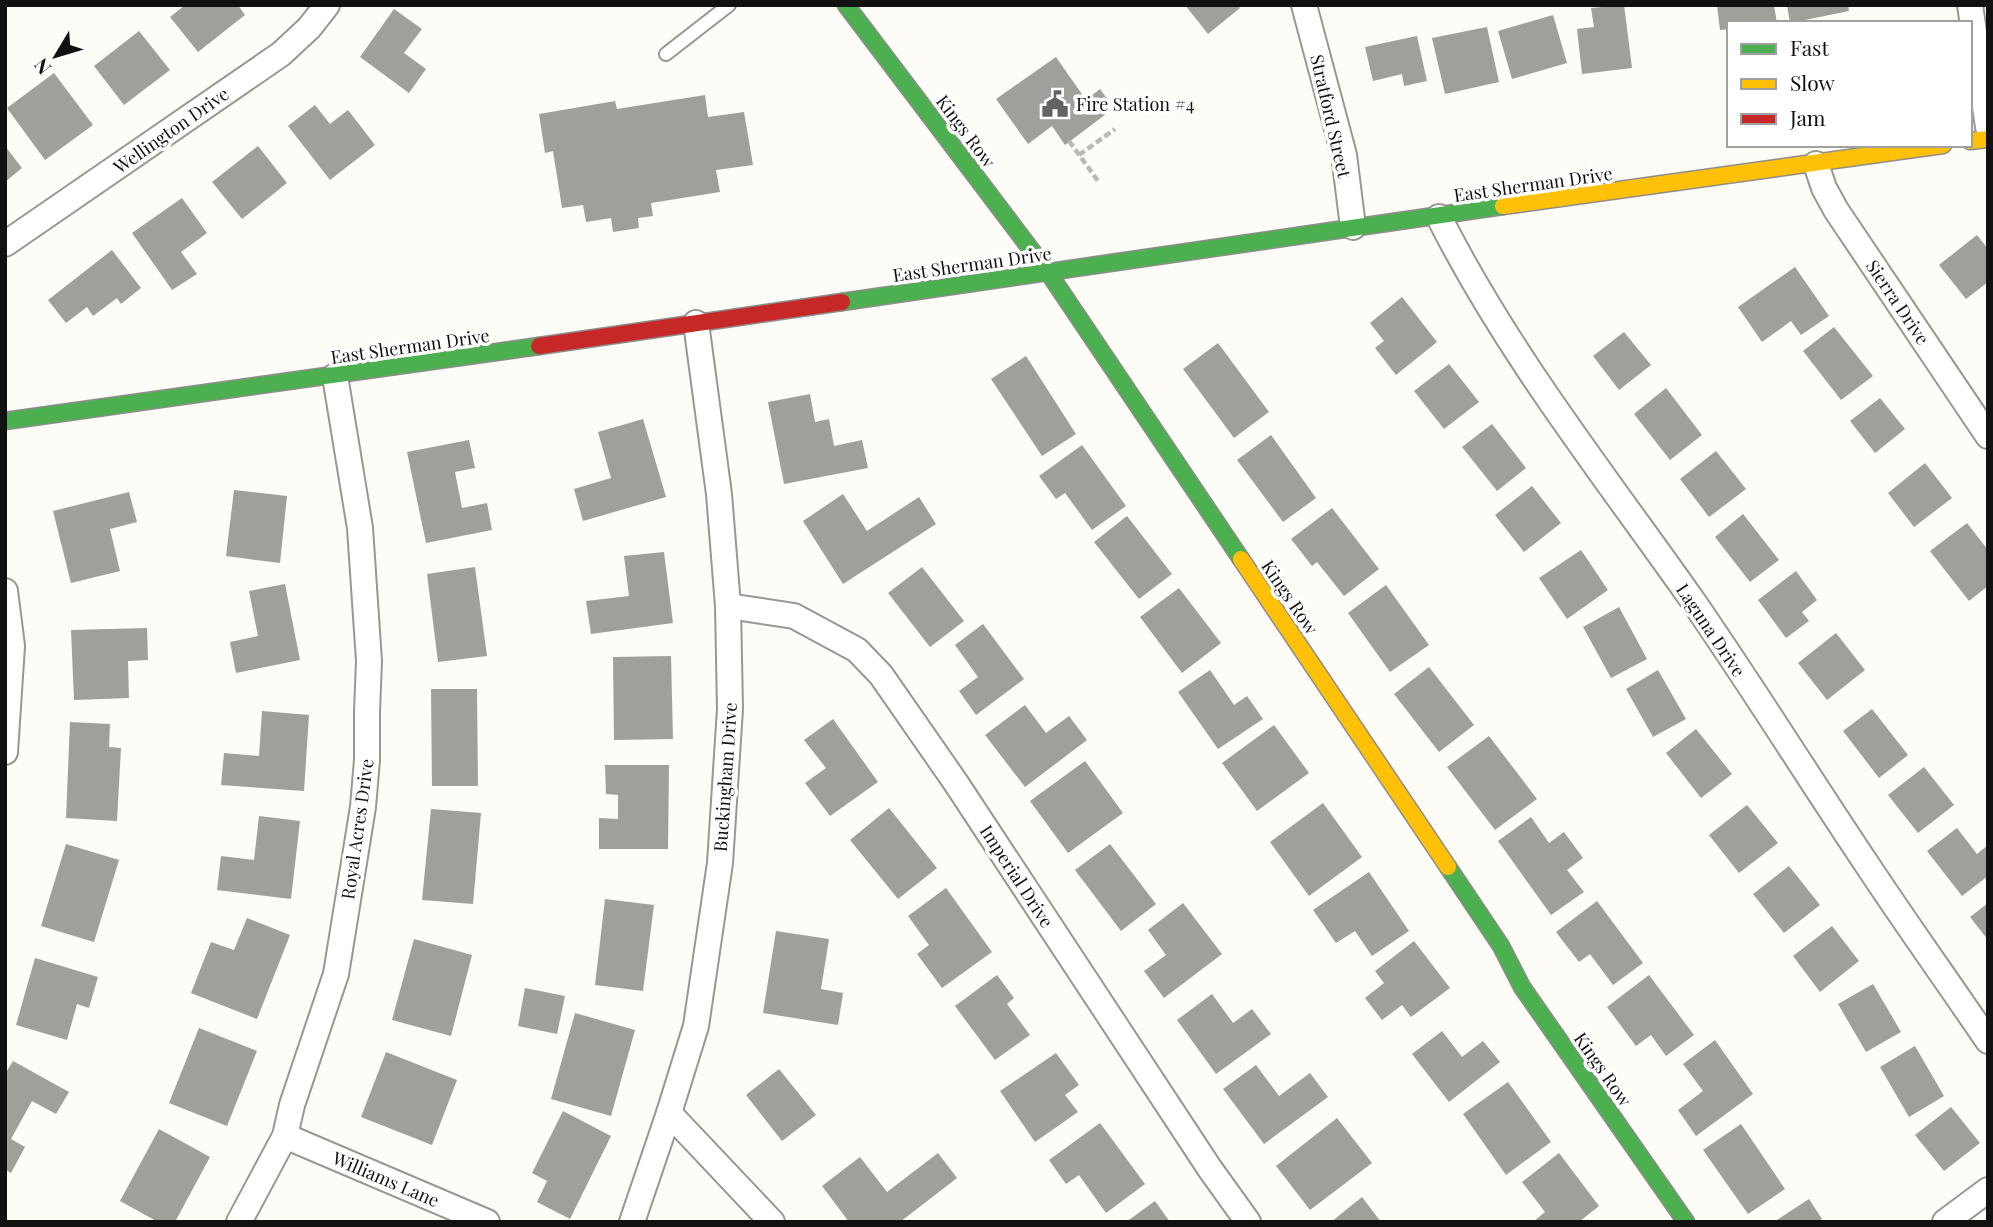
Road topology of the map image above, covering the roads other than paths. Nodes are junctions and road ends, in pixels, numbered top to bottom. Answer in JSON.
{"nodes":[{"id":1,"x":327,"y":5,"type":"edge"},
{"id":2,"x":729,"y":5,"type":"edge"},
{"id":3,"x":846,"y":5,"type":"edge"},
{"id":4,"x":1304,"y":5,"type":"edge"},
{"id":5,"x":1970,"y":5,"type":"edge"},
{"id":6,"x":666,"y":54,"type":"dead end"},
{"id":7,"x":1988,"y":127,"type":"edge"},
{"id":8,"x":1930,"y":147,"type":"edge"},
{"id":9,"x":1816,"y":164,"type":"junction"},
{"id":10,"x":1439,"y":217,"type":"junction"},
{"id":11,"x":1353,"y":227,"type":"junction"},
{"id":12,"x":5,"y":244,"type":"edge"},
{"id":13,"x":1048,"y":272,"type":"junction"},
{"id":14,"x":696,"y":323,"type":"junction"},
{"id":15,"x":335,"y":376,"type":"junction"},
{"id":16,"x":5,"y":421,"type":"edge"},
{"id":17,"x":1988,"y":436,"type":"edge"},
{"id":18,"x":5,"y":591,"type":"edge"},
{"id":19,"x":728,"y":606,"type":"junction"},
{"id":20,"x":5,"y":752,"type":"edge"},
{"id":21,"x":1988,"y":1041,"type":"edge"},
{"id":22,"x":669,"y":1113,"type":"junction"},
{"id":23,"x":285,"y":1136,"type":"junction"},
{"id":24,"x":1988,"y":1191,"type":"edge"},
{"id":25,"x":239,"y":1222,"type":"edge"},
{"id":26,"x":487,"y":1222,"type":"edge"},
{"id":27,"x":632,"y":1222,"type":"edge"},
{"id":28,"x":772,"y":1222,"type":"edge"},
{"id":29,"x":1248,"y":1222,"type":"edge"},
{"id":30,"x":1686,"y":1222,"type":"edge"},
{"id":31,"x":1945,"y":1222,"type":"edge"}],
"edges":[{"from":1,"to":12,"type":"street","name":"Wellington Drive"},
{"from":2,"to":6,"type":"lane"},
{"from":3,"to":13,"type":"main road","name":"Kings Row"},
{"from":4,"to":11,"type":"street","name":"Stratford Street"},
{"from":5,"to":7,"type":"street"},
{"from":8,"to":9,"type":"main road","name":"East Sherman Drive"},
{"from":9,"to":10,"type":"main road","name":"East Sherman Drive"},
{"from":9,"to":17,"type":"street","name":"Sierra Drive"},
{"from":10,"to":11,"type":"main road","name":"East Sherman Drive"},
{"from":10,"to":21,"type":"street","name":"Laguna Drive"},
{"from":11,"to":13,"type":"main road","name":"East Sherman Drive"},
{"from":13,"to":14,"type":"main road","name":"East Sherman Drive"},
{"from":13,"to":30,"type":"main road","name":"Kings Row"},
{"from":14,"to":15,"type":"main road","name":"East Sherman Drive"},
{"from":14,"to":19,"type":"street","name":"Buckingham Drive"},
{"from":15,"to":16,"type":"main road","name":"East Sherman Drive"},
{"from":15,"to":23,"type":"street","name":"Royal Acres Drive"},
{"from":18,"to":20,"type":"street"},
{"from":19,"to":22,"type":"street","name":"Buckingham Drive"},
{"from":19,"to":29,"type":"street","name":"Imperial Drive"},
{"from":22,"to":27,"type":"street","name":"Buckingham Drive"},
{"from":22,"to":28,"type":"street"},
{"from":23,"to":25,"type":"street","name":"Royal Acres Drive"},
{"from":23,"to":26,"type":"street","name":"Williams Lane"},
{"from":24,"to":31,"type":"street"}]}
